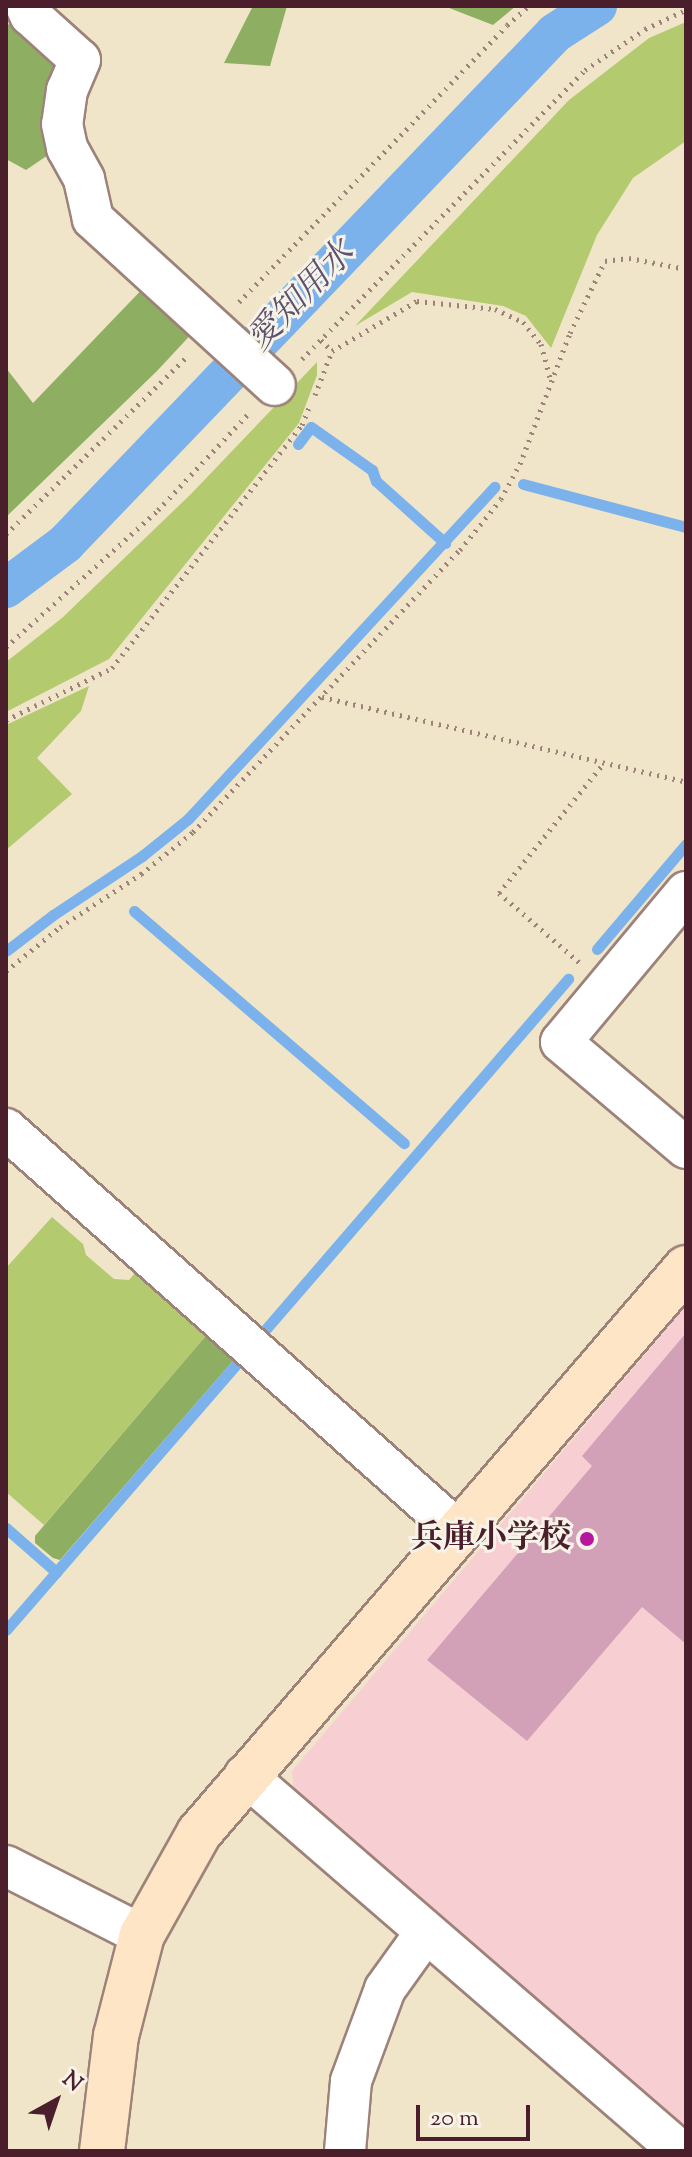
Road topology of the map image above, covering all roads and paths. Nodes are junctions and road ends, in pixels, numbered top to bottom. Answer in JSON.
{"nodes":[{"id":1,"x":26,"y":6,"type":"edge"},
{"id":2,"x":529,"y":6,"type":"edge"},
{"id":3,"x":686,"y":10,"type":"edge"},
{"id":4,"x":686,"y":269,"type":"edge"},
{"id":5,"x":214,"y":328,"type":"junction"},
{"id":6,"x":321,"y":340,"type":"junction"},
{"id":7,"x":332,"y":351,"type":"junction"},
{"id":8,"x":551,"y":379,"type":"junction"},
{"id":9,"x":275,"y":385,"type":"junction"},
{"id":10,"x":6,"y":534,"type":"edge"},
{"id":11,"x":6,"y":647,"type":"edge"},
{"id":12,"x":322,"y":697,"type":"junction"},
{"id":13,"x":6,"y":720,"type":"edge"},
{"id":14,"x":603,"y":764,"type":"junction"},
{"id":15,"x":686,"y":782,"type":"edge"},
{"id":16,"x":686,"y":892,"type":"edge"},
{"id":17,"x":6,"y":971,"type":"edge"},
{"id":18,"x":607,"y":985,"type":"junction"},
{"id":19,"x":6,"y":1129,"type":"edge"},
{"id":20,"x":686,"y":1148,"type":"edge"},
{"id":21,"x":686,"y":1268,"type":"edge"},
{"id":22,"x":460,"y":1533,"type":"junction"},
{"id":23,"x":245,"y":1775,"type":"junction"},
{"id":24,"x":6,"y":1866,"type":"edge"},
{"id":25,"x":426,"y":1932,"type":"junction"},
{"id":26,"x":142,"y":1935,"type":"junction"},
{"id":27,"x":102,"y":2151,"type":"edge"},
{"id":28,"x":345,"y":2151,"type":"edge"},
{"id":29,"x":680,"y":2151,"type":"edge"}],
"edges":[{"from":1,"to":5,"type":"street"},
{"from":2,"to":5,"type":"path"},
{"from":3,"to":6,"type":"path"},
{"from":4,"to":8,"type":"path"},
{"from":5,"to":9,"type":"street"},
{"from":5,"to":10,"type":"path"},
{"from":6,"to":7,"type":"path"},
{"from":6,"to":9,"type":"path"},
{"from":7,"to":8,"type":"path"},
{"from":7,"to":13,"type":"path"},
{"from":8,"to":12,"type":"path"},
{"from":9,"to":11,"type":"path"},
{"from":12,"to":14,"type":"path"},
{"from":12,"to":17,"type":"path"},
{"from":14,"to":15,"type":"path"},
{"from":14,"to":18,"type":"path"},
{"from":16,"to":18,"type":"street"},
{"from":18,"to":20,"type":"street"},
{"from":19,"to":22,"type":"street"},
{"from":21,"to":22,"type":"street"},
{"from":22,"to":23,"type":"street"},
{"from":23,"to":25,"type":"street"},
{"from":23,"to":26,"type":"street"},
{"from":24,"to":26,"type":"street"},
{"from":25,"to":28,"type":"street"},
{"from":25,"to":29,"type":"street"},
{"from":26,"to":27,"type":"street"}]}
